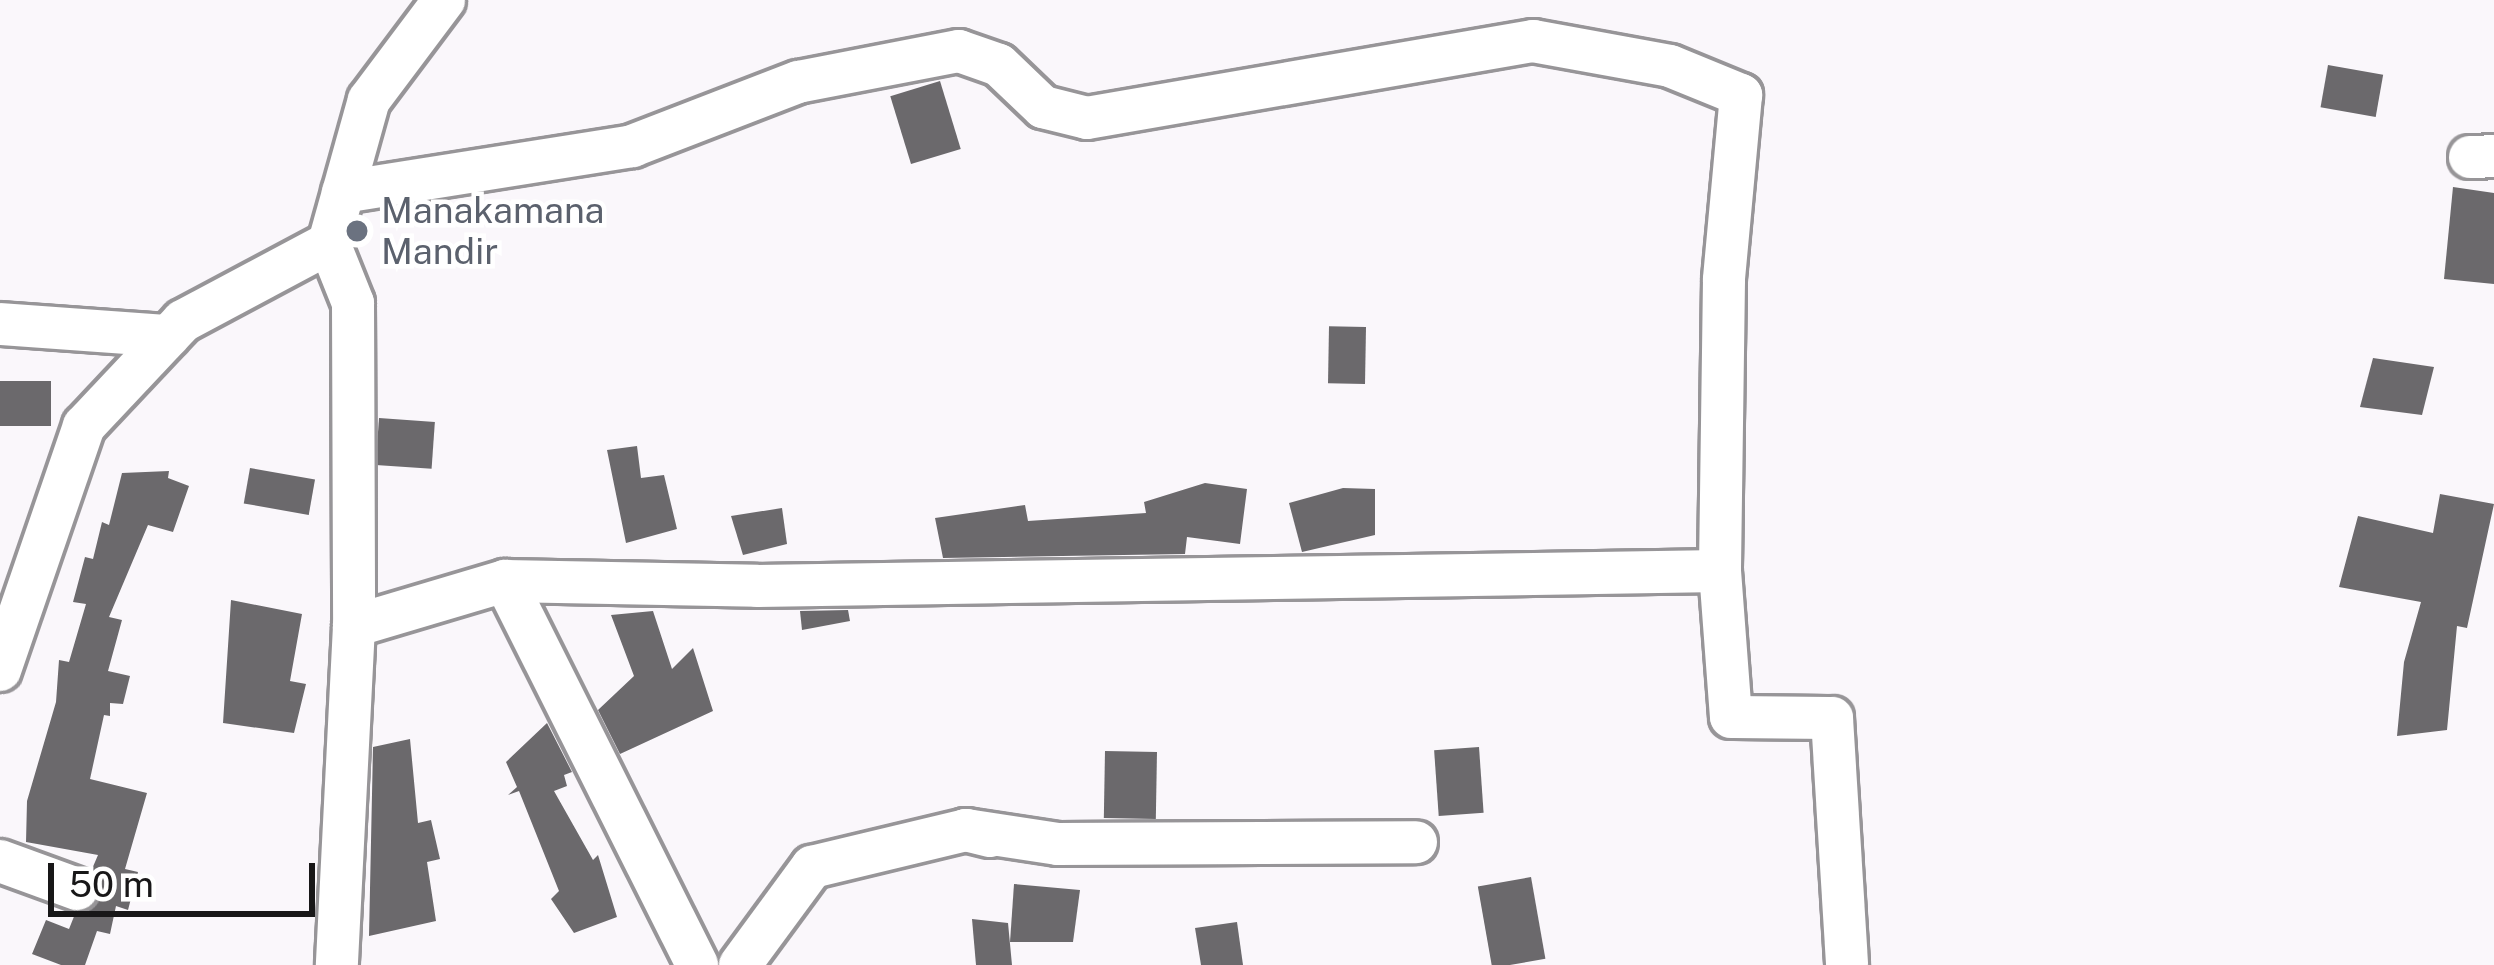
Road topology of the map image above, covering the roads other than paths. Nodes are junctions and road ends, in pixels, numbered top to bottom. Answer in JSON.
{"nodes":[{"id":1,"x":444,"y":0,"type":"edge"},
{"id":2,"x":344,"y":192,"type":"junction"},
{"id":3,"x":329,"y":243,"type":"junction"},
{"id":4,"x":0,"y":324,"type":"edge"},
{"id":5,"x":169,"y":336,"type":"junction"},
{"id":6,"x":1720,"y":571,"type":"junction"},
{"id":7,"x":505,"y":580,"type":"junction"},
{"id":8,"x":355,"y":626,"type":"junction"},
{"id":9,"x":0,"y":670,"type":"edge"},
{"id":10,"x":966,"y":830,"type":"junction"},
{"id":11,"x":1012,"y":842,"type":"dead end"},
{"id":12,"x":1416,"y":842,"type":"dead end"},
{"id":13,"x":0,"y":860,"type":"edge"},
{"id":14,"x":77,"y":889,"type":"dead end"},
{"id":15,"x":337,"y":965,"type":"edge"},
{"id":16,"x":697,"y":965,"type":"edge"},
{"id":17,"x":740,"y":965,"type":"edge"},
{"id":18,"x":1847,"y":965,"type":"edge"}],
"edges":[{"from":1,"to":2,"type":"street"},
{"from":2,"to":3,"type":"street"},
{"from":2,"to":6,"type":"street"},
{"from":3,"to":5,"type":"street"},
{"from":3,"to":8,"type":"street"},
{"from":4,"to":5,"type":"street"},
{"from":5,"to":9,"type":"street"},
{"from":6,"to":7,"type":"street"},
{"from":6,"to":18,"type":"street"},
{"from":7,"to":8,"type":"street"},
{"from":7,"to":16,"type":"street"},
{"from":8,"to":15,"type":"street"},
{"from":10,"to":11,"type":"street"},
{"from":10,"to":12,"type":"street"},
{"from":10,"to":17,"type":"street"},
{"from":13,"to":14,"type":"street"}]}
